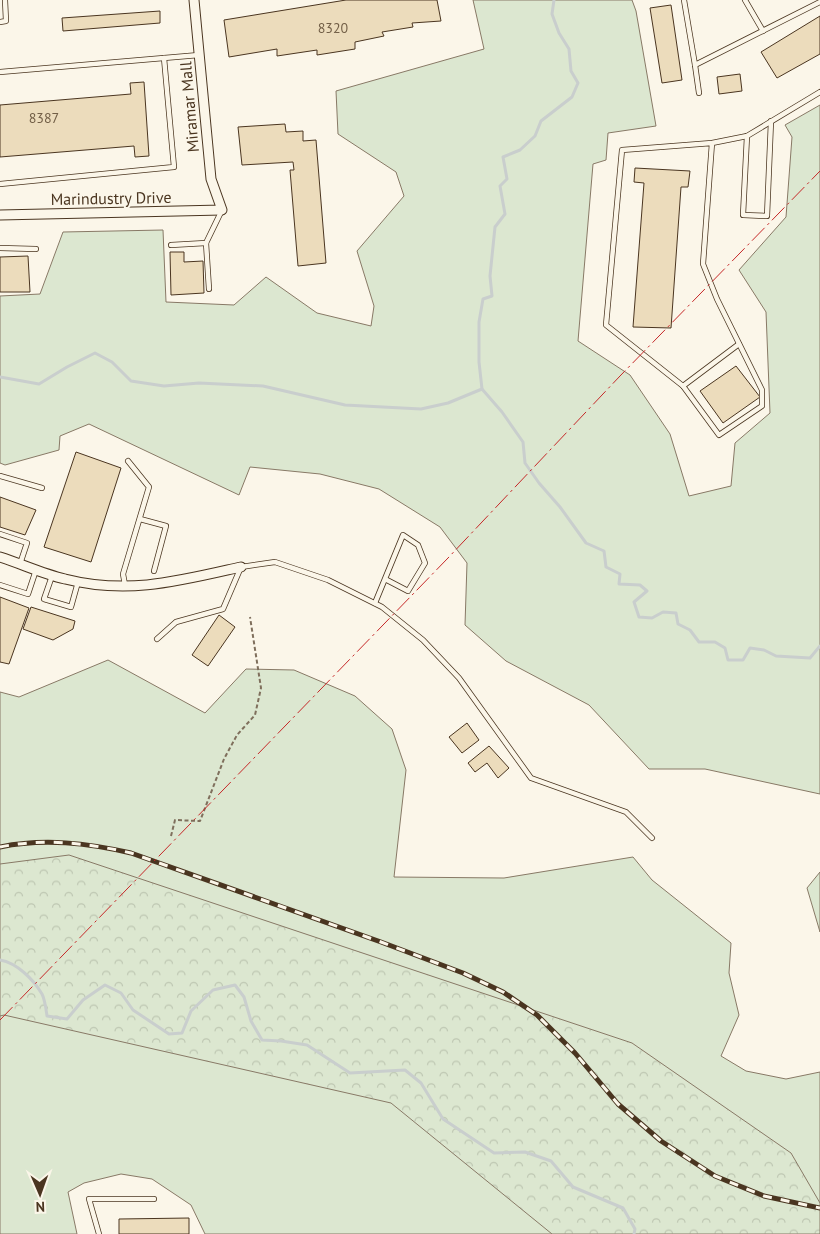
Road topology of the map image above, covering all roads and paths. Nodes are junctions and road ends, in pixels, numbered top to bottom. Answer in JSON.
{"nodes":[{"id":1,"x":5,"y":0,"type":"edge"},
{"id":2,"x":194,"y":0,"type":"edge"},
{"id":3,"x":684,"y":0,"type":"edge"},
{"id":4,"x":745,"y":0,"type":"edge"},
{"id":5,"x":817,"y":2,"type":"edge"},
{"id":6,"x":0,"y":22,"type":"edge"},
{"id":7,"x":764,"y":31,"type":"junction"},
{"id":8,"x":199,"y":56,"type":"junction"},
{"id":9,"x":164,"y":58,"type":"junction"},
{"id":10,"x":695,"y":65,"type":"junction"},
{"id":11,"x":0,"y":72,"type":"edge"},
{"id":12,"x":820,"y":92,"type":"edge"},
{"id":13,"x":699,"y":93,"type":"dead end"},
{"id":14,"x":771,"y":121,"type":"junction"},
{"id":15,"x":747,"y":136,"type":"junction"},
{"id":16,"x":712,"y":143,"type":"junction"},
{"id":17,"x":0,"y":184,"type":"edge"},
{"id":18,"x":222,"y":210,"type":"junction"},
{"id":19,"x":0,"y":215,"type":"edge"},
{"id":20,"x":206,"y":243,"type":"junction"},
{"id":21,"x":171,"y":245,"type":"dead end"},
{"id":22,"x":0,"y":248,"type":"edge"},
{"id":23,"x":36,"y":249,"type":"dead end"},
{"id":24,"x":209,"y":288,"type":"dead end"},
{"id":25,"x":739,"y":344,"type":"junction"},
{"id":26,"x":683,"y":386,"type":"junction"},
{"id":27,"x":128,"y":461,"type":"dead end"},
{"id":28,"x":0,"y":476,"type":"edge"},
{"id":29,"x":42,"y":488,"type":"dead end"},
{"id":30,"x":140,"y":519,"type":"junction"},
{"id":31,"x":0,"y":534,"type":"edge"},
{"id":32,"x":0,"y":557,"type":"edge"},
{"id":33,"x":20,"y":564,"type":"junction"},
{"id":34,"x":241,"y":567,"type":"junction"},
{"id":35,"x":36,"y":570,"type":"junction"},
{"id":36,"x":154,"y":571,"type":"dead end"},
{"id":37,"x":52,"y":576,"type":"junction"},
{"id":38,"x":386,"y":579,"type":"junction"},
{"id":39,"x":78,"y":582,"type":"junction"},
{"id":40,"x":0,"y":585,"type":"edge"},
{"id":41,"x":125,"y":587,"type":"junction"},
{"id":42,"x":375,"y":603,"type":"junction"},
{"id":43,"x":250,"y":617,"type":"dead end"},
{"id":44,"x":157,"y":639,"type":"dead end"},
{"id":45,"x":172,"y":836,"type":"dead end"},
{"id":46,"x":652,"y":838,"type":"dead end"},
{"id":47,"x":154,"y":1199,"type":"dead end"},
{"id":48,"x":99,"y":1234,"type":"edge"}],
"edges":[{"from":1,"to":6,"type":"lane"},
{"from":2,"to":8,"type":"street","name":"Miramar Mall"},
{"from":3,"to":10,"type":"lane"},
{"from":4,"to":7,"type":"lane"},
{"from":5,"to":7,"type":"lane"},
{"from":7,"to":10,"type":"lane"},
{"from":8,"to":9,"type":"lane"},
{"from":8,"to":18,"type":"street","name":"Miramar Mall"},
{"from":9,"to":11,"type":"lane"},
{"from":9,"to":17,"type":"lane"},
{"from":10,"to":13,"type":"lane"},
{"from":12,"to":14,"type":"lane"},
{"from":14,"to":15,"type":"lane"},
{"from":14,"to":15,"type":"lane"},
{"from":15,"to":16,"type":"lane"},
{"from":16,"to":25,"type":"lane"},
{"from":16,"to":26,"type":"lane"},
{"from":18,"to":19,"type":"street","name":"Marindustry Drive"},
{"from":18,"to":20,"type":"lane"},
{"from":20,"to":21,"type":"lane"},
{"from":20,"to":24,"type":"lane"},
{"from":22,"to":23,"type":"lane"},
{"from":25,"to":26,"type":"lane"},
{"from":25,"to":26,"type":"lane"},
{"from":27,"to":30,"type":"lane"},
{"from":28,"to":29,"type":"lane"},
{"from":30,"to":36,"type":"lane"},
{"from":30,"to":41,"type":"lane"},
{"from":31,"to":33,"type":"lane"},
{"from":32,"to":33,"type":"street"},
{"from":33,"to":35,"type":"street"},
{"from":34,"to":41,"type":"street"},
{"from":34,"to":42,"type":"lane"},
{"from":34,"to":44,"type":"lane"},
{"from":35,"to":37,"type":"street"},
{"from":35,"to":40,"type":"lane"},
{"from":37,"to":39,"type":"street"},
{"from":37,"to":39,"type":"lane"},
{"from":38,"to":38,"type":"lane"},
{"from":38,"to":42,"type":"lane"},
{"from":39,"to":41,"type":"street"},
{"from":42,"to":46,"type":"lane"},
{"from":43,"to":45,"type":"path"},
{"from":47,"to":48,"type":"lane"}]}
